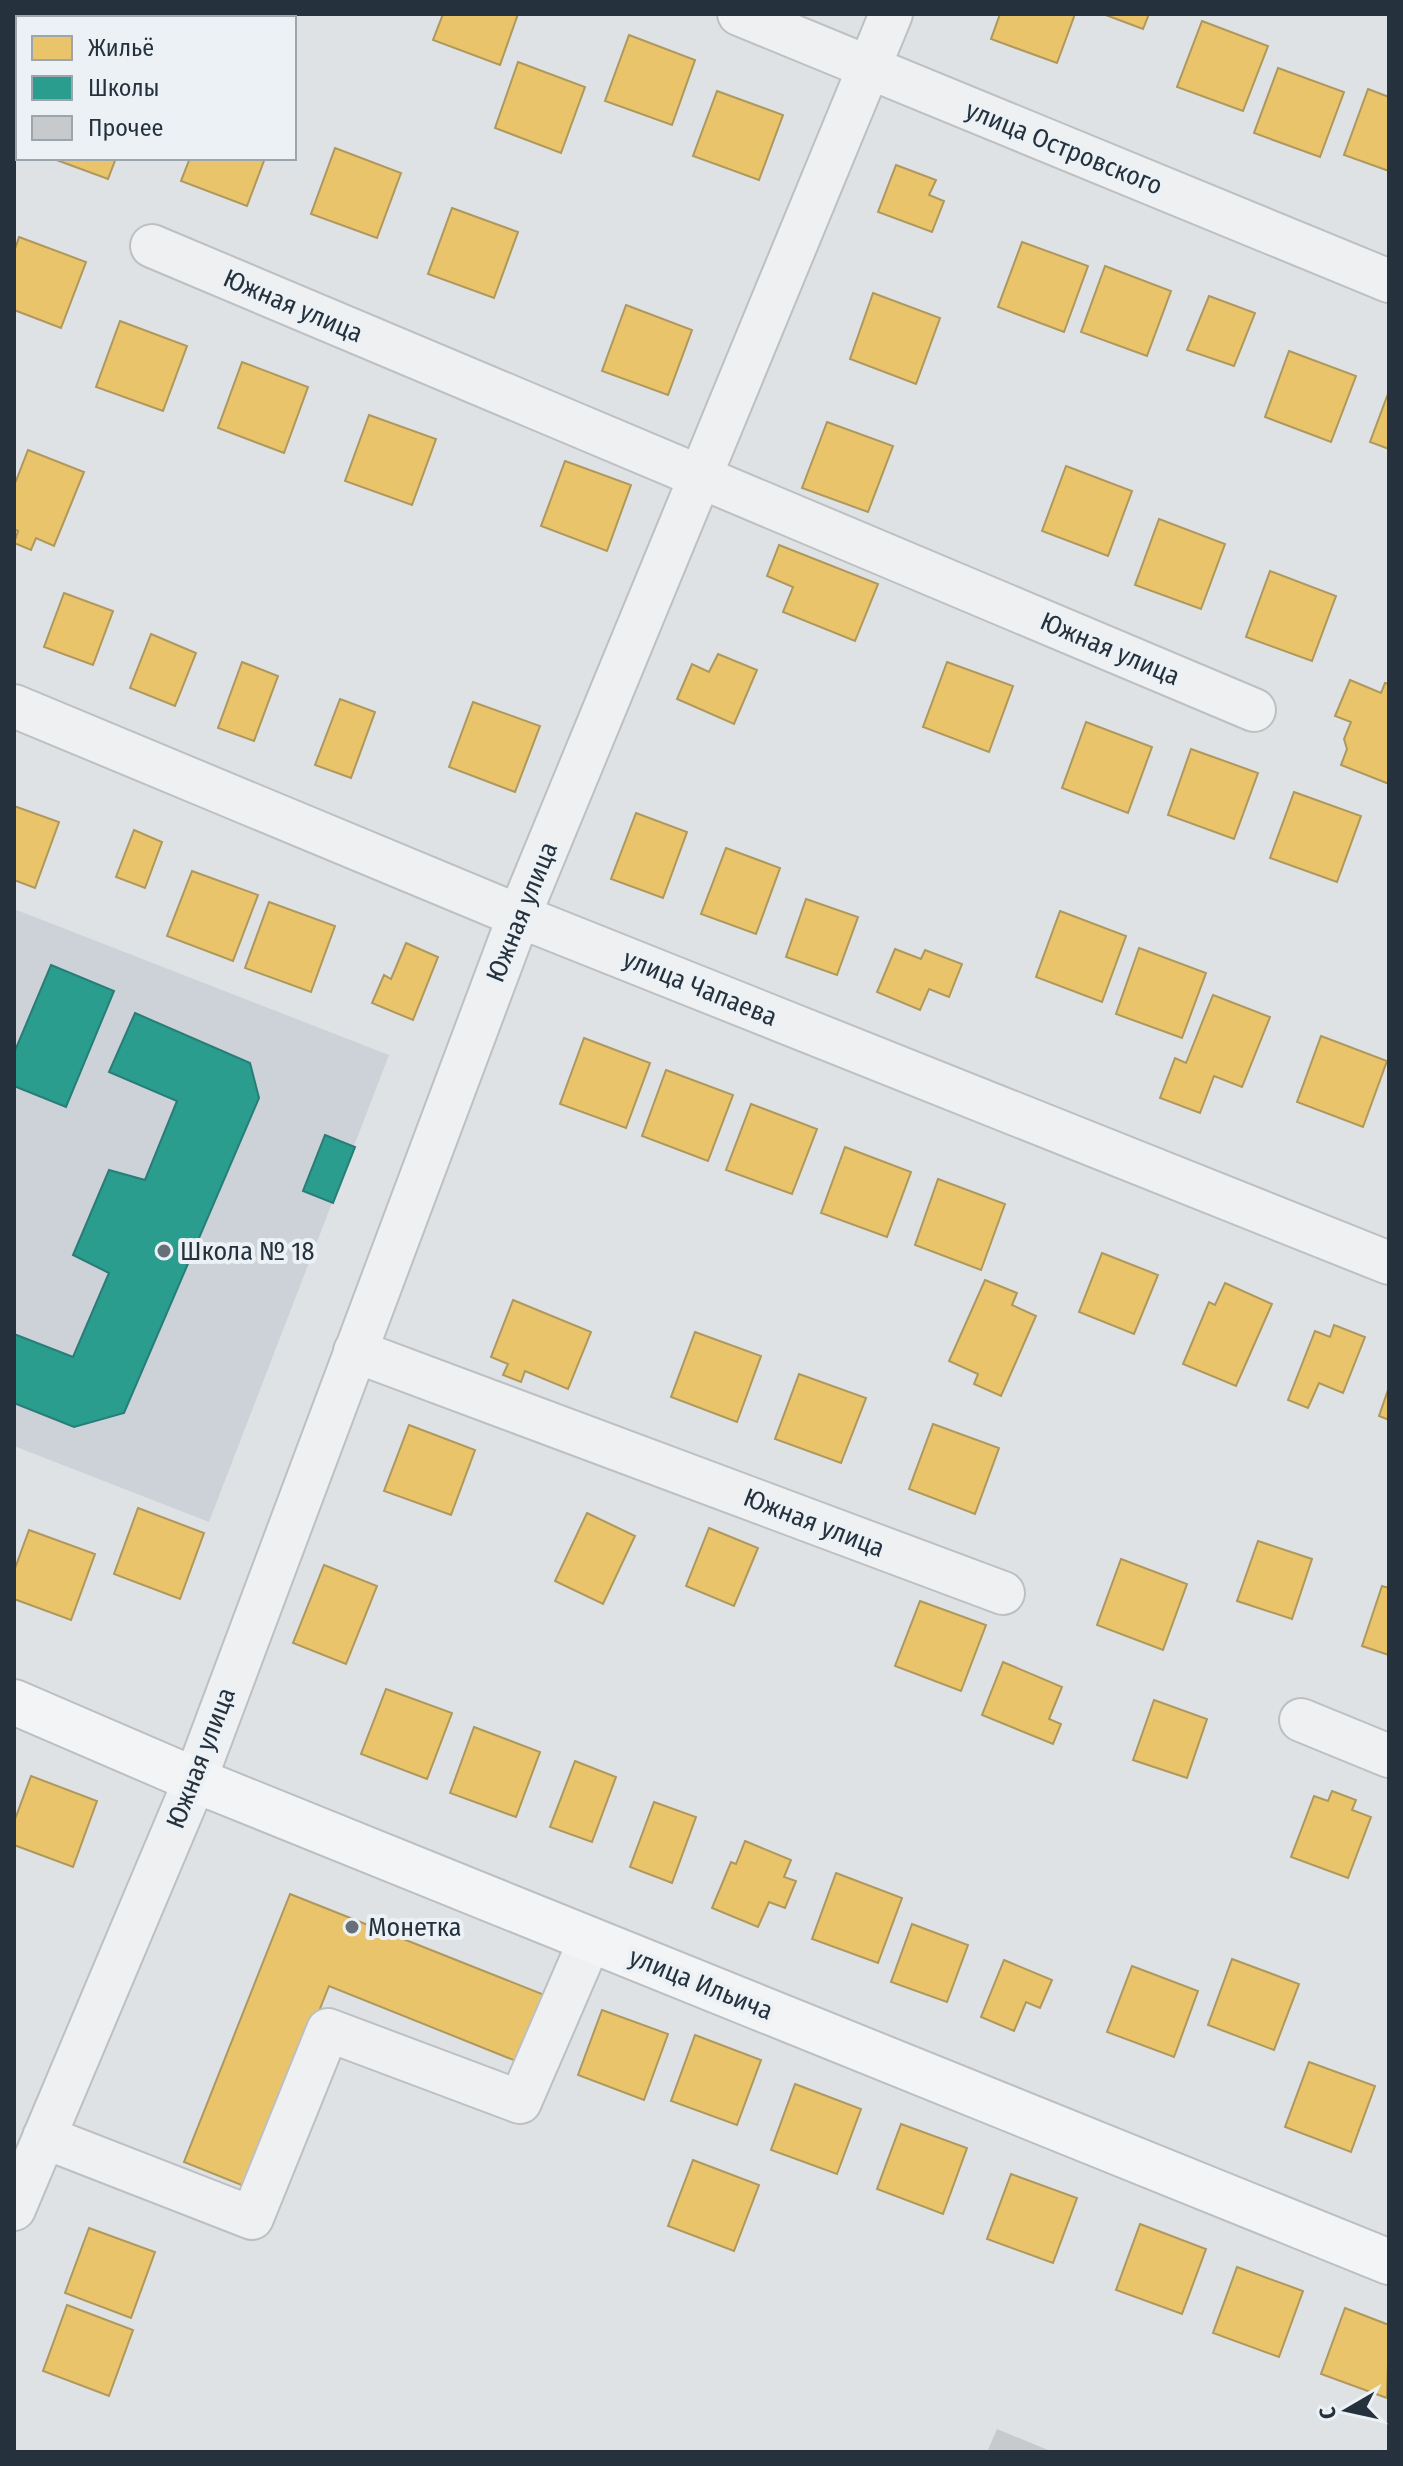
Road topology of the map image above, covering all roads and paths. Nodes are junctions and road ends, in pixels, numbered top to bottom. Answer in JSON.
{"nodes":[{"id":1,"x":739,"y":14,"type":"edge"},
{"id":2,"x":891,"y":14,"type":"edge"},
{"id":3,"x":869,"y":68,"type":"junction"},
{"id":4,"x":152,"y":246,"type":"dead end"},
{"id":5,"x":1389,"y":281,"type":"edge"},
{"id":6,"x":700,"y":477,"type":"junction"},
{"id":7,"x":14,"y":706,"type":"edge"},
{"id":8,"x":1254,"y":710,"type":"dead end"},
{"id":9,"x":519,"y":916,"type":"junction"},
{"id":10,"x":1389,"y":1263,"type":"edge"},
{"id":11,"x":355,"y":1351,"type":"junction"},
{"id":12,"x":1003,"y":1593,"type":"dead end"},
{"id":13,"x":14,"y":1702,"type":"edge"},
{"id":14,"x":1301,"y":1720,"type":"dead end"},
{"id":15,"x":1389,"y":1756,"type":"edge"},
{"id":16,"x":195,"y":1780,"type":"junction"},
{"id":17,"x":590,"y":1940,"type":"junction"},
{"id":18,"x":31,"y":2149,"type":"edge"},
{"id":19,"x":14,"y":2209,"type":"edge"},
{"id":20,"x":1389,"y":2262,"type":"edge"}],
"edges":[{"from":1,"to":3,"type":"street","name":"улица Островского"},
{"from":2,"to":3,"type":"street","name":"Южная улица"},
{"from":3,"to":5,"type":"street","name":"улица Островского"},
{"from":3,"to":6,"type":"street","name":"Южная улица"},
{"from":4,"to":6,"type":"street","name":"Южная улица"},
{"from":6,"to":8,"type":"street","name":"Южная улица"},
{"from":6,"to":9,"type":"street","name":"Южная улица"},
{"from":7,"to":9,"type":"street","name":"улица Чапаева"},
{"from":9,"to":10,"type":"street","name":"улица Чапаева"},
{"from":9,"to":11,"type":"street","name":"Южная улица"},
{"from":11,"to":12,"type":"street","name":"Южная улица"},
{"from":11,"to":16,"type":"street","name":"Южная улица"},
{"from":13,"to":16,"type":"main road","name":"улица Ильича"},
{"from":14,"to":15,"type":"street"},
{"from":16,"to":17,"type":"main road","name":"улица Ильича"},
{"from":16,"to":18,"type":"street","name":"Южная улица"},
{"from":17,"to":18,"type":"street"},
{"from":17,"to":20,"type":"main road","name":"улица Ильича"},
{"from":18,"to":19,"type":"street","name":"Южная улица"}]}
